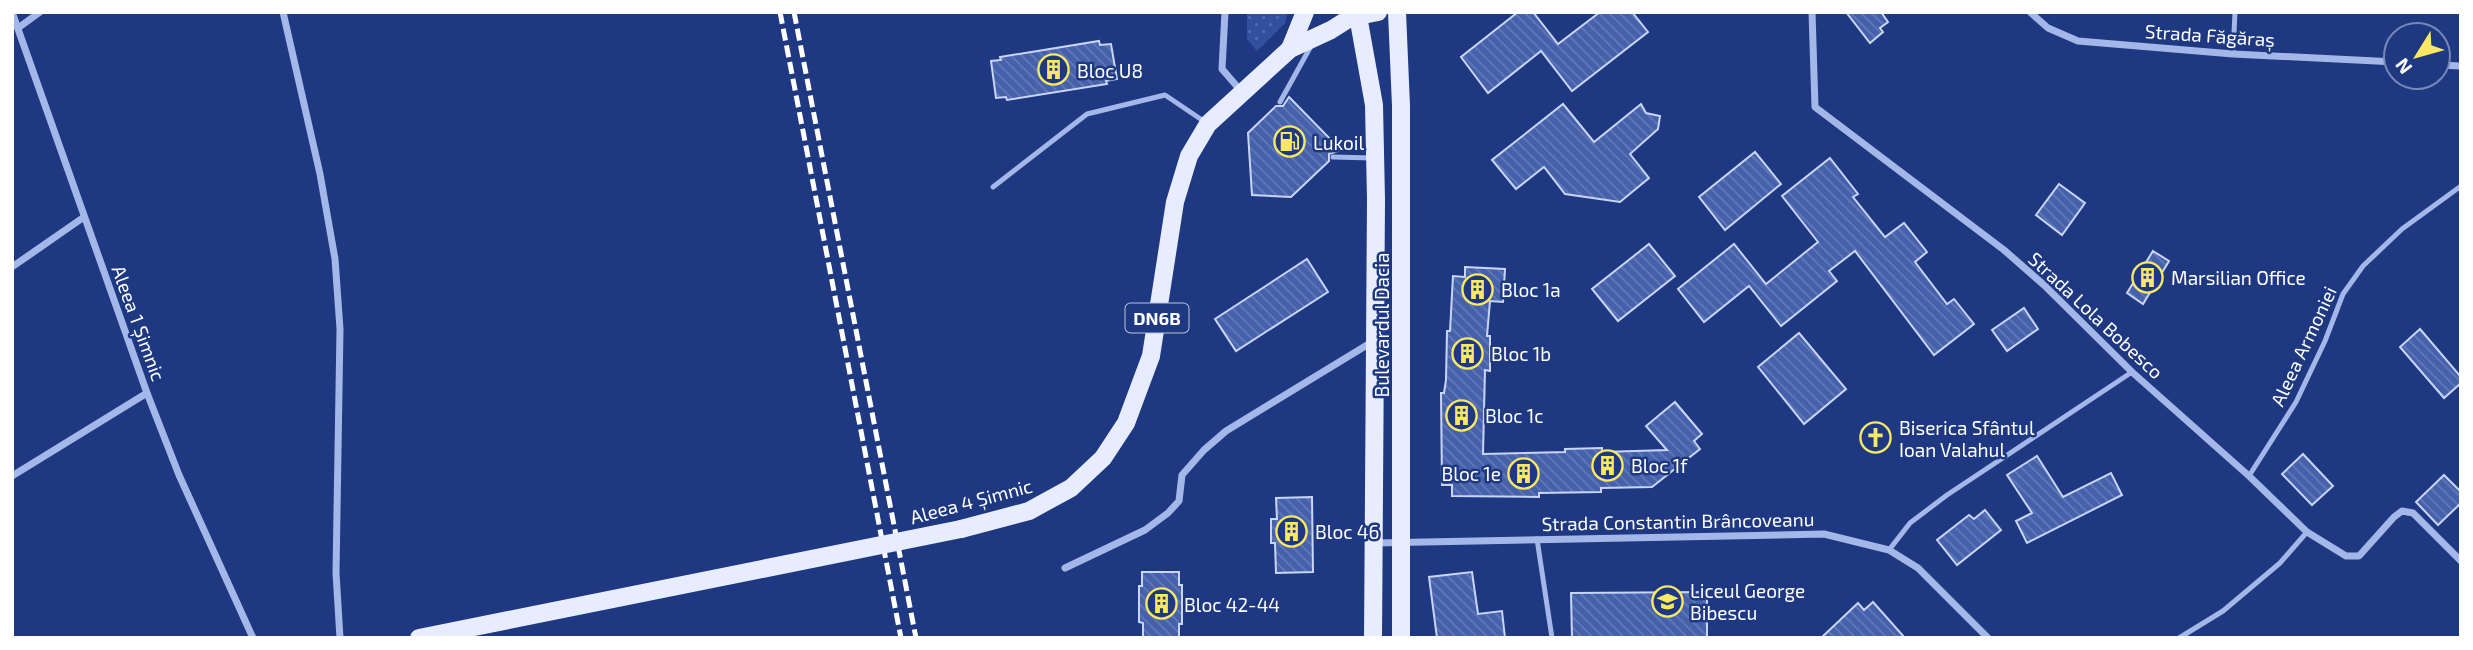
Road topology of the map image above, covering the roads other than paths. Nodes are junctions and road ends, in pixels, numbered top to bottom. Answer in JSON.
{"nodes":[{"id":1,"x":12,"y":12,"type":"edge"},
{"id":2,"x":40,"y":12,"type":"edge"},
{"id":3,"x":283,"y":12,"type":"edge"},
{"id":4,"x":1225,"y":12,"type":"edge"},
{"id":5,"x":1305,"y":12,"type":"edge"},
{"id":6,"x":1378,"y":12,"type":"edge"},
{"id":7,"x":1397,"y":12,"type":"edge"},
{"id":8,"x":1812,"y":12,"type":"edge"},
{"id":9,"x":2030,"y":12,"type":"edge"},
{"id":10,"x":2235,"y":12,"type":"edge"},
{"id":11,"x":1351,"y":15,"type":"edge"},
{"id":12,"x":18,"y":28,"type":"junction"},
{"id":13,"x":1317,"y":37,"type":"junction"},
{"id":14,"x":1290,"y":49,"type":"junction"},
{"id":15,"x":2233,"y":54,"type":"junction"},
{"id":16,"x":2382,"y":61,"type":"edge"},
{"id":17,"x":1241,"y":91,"type":"junction"},
{"id":18,"x":1280,"y":102,"type":"dead end"},
{"id":19,"x":1208,"y":124,"type":"junction"},
{"id":20,"x":1333,"y":157,"type":"dead end"},
{"id":21,"x":1375,"y":158,"type":"junction"},
{"id":22,"x":2461,"y":186,"type":"edge"},
{"id":23,"x":993,"y":187,"type":"dead end"},
{"id":24,"x":84,"y":217,"type":"junction"},
{"id":25,"x":12,"y":267,"type":"edge"},
{"id":26,"x":1376,"y":340,"type":"junction"},
{"id":27,"x":2132,"y":372,"type":"junction"},
{"id":28,"x":147,"y":393,"type":"junction"},
{"id":29,"x":12,"y":476,"type":"edge"},
{"id":30,"x":2249,"y":476,"type":"junction"},
{"id":31,"x":2306,"y":532,"type":"junction"},
{"id":32,"x":1537,"y":539,"type":"junction"},
{"id":33,"x":1375,"y":542,"type":"junction"},
{"id":34,"x":1403,"y":543,"type":"junction"},
{"id":35,"x":1889,"y":550,"type":"junction"},
{"id":36,"x":2461,"y":561,"type":"edge"},
{"id":37,"x":1065,"y":568,"type":"dead end"},
{"id":38,"x":253,"y":638,"type":"edge"},
{"id":39,"x":340,"y":638,"type":"edge"},
{"id":40,"x":419,"y":638,"type":"edge"},
{"id":41,"x":1373,"y":638,"type":"edge"},
{"id":42,"x":1401,"y":638,"type":"edge"},
{"id":43,"x":1552,"y":638,"type":"edge"},
{"id":44,"x":1988,"y":638,"type":"edge"},
{"id":45,"x":2179,"y":638,"type":"edge"}],
"edges":[{"from":1,"to":12,"type":"street","name":"Aleea 1 Șimnic"},
{"from":2,"to":12,"type":"street"},
{"from":3,"to":39,"type":"street"},
{"from":4,"to":17,"type":"street"},
{"from":5,"to":14,"type":"main road","name":"Aleea 4 Șimnic","number":"DN6B"},
{"from":6,"to":11,"type":"main road"},
{"from":7,"to":34,"type":"main road","name":"Bulevardul Dacia"},
{"from":8,"to":27,"type":"street","name":"Strada Lola Bobesco"},
{"from":9,"to":15,"type":"street","name":"Strada Făgăraș"},
{"from":10,"to":15,"type":"lane"},
{"from":11,"to":13,"type":"main road","name":"Aleea 4 Șimnic","number":"DN6B"},
{"from":11,"to":21,"type":"main road","name":"Bulevardul Dacia"},
{"from":12,"to":24,"type":"street","name":"Aleea 1 Șimnic"},
{"from":13,"to":14,"type":"main road","name":"Aleea 4 Șimnic","number":"DN6B"},
{"from":13,"to":18,"type":"lane"},
{"from":14,"to":17,"type":"main road","name":"Aleea 4 Șimnic","number":"DN6B"},
{"from":15,"to":16,"type":"street","name":"Strada Făgăraș"},
{"from":17,"to":19,"type":"main road","name":"Aleea 4 Șimnic","number":"DN6B"},
{"from":19,"to":23,"type":"lane"},
{"from":19,"to":40,"type":"main road","name":"Aleea 4 Șimnic","number":"DN6B","bridge":true},
{"from":20,"to":21,"type":"lane"},
{"from":21,"to":26,"type":"main road","name":"Bulevardul Dacia"},
{"from":22,"to":30,"type":"lane","name":"Aleea Armoniei"},
{"from":24,"to":25,"type":"street"},
{"from":24,"to":28,"type":"street","name":"Aleea 1 Șimnic"},
{"from":26,"to":33,"type":"main road","name":"Bulevardul Dacia"},
{"from":26,"to":37,"type":"street"},
{"from":27,"to":30,"type":"street","name":"Strada Lola Bobesco"},
{"from":27,"to":35,"type":"lane"},
{"from":28,"to":29,"type":"street"},
{"from":28,"to":38,"type":"street","name":"Aleea 1 Șimnic"},
{"from":30,"to":31,"type":"street","name":"Strada Lola Bobesco"},
{"from":31,"to":36,"type":"street","name":"Strada Lola Bobesco"},
{"from":31,"to":45,"type":"lane"},
{"from":32,"to":34,"type":"street","name":"Strada Constantin Brâncoveanu"},
{"from":32,"to":35,"type":"street","name":"Strada Constantin Brâncoveanu"},
{"from":32,"to":43,"type":"lane"},
{"from":33,"to":34,"type":"street","name":"Strada Constantin Brâncoveanu"},
{"from":33,"to":41,"type":"main road","name":"Bulevardul Dacia"},
{"from":34,"to":42,"type":"main road","name":"Bulevardul Dacia"},
{"from":35,"to":44,"type":"street","name":"Strada Constantin Brâncoveanu"}]}
